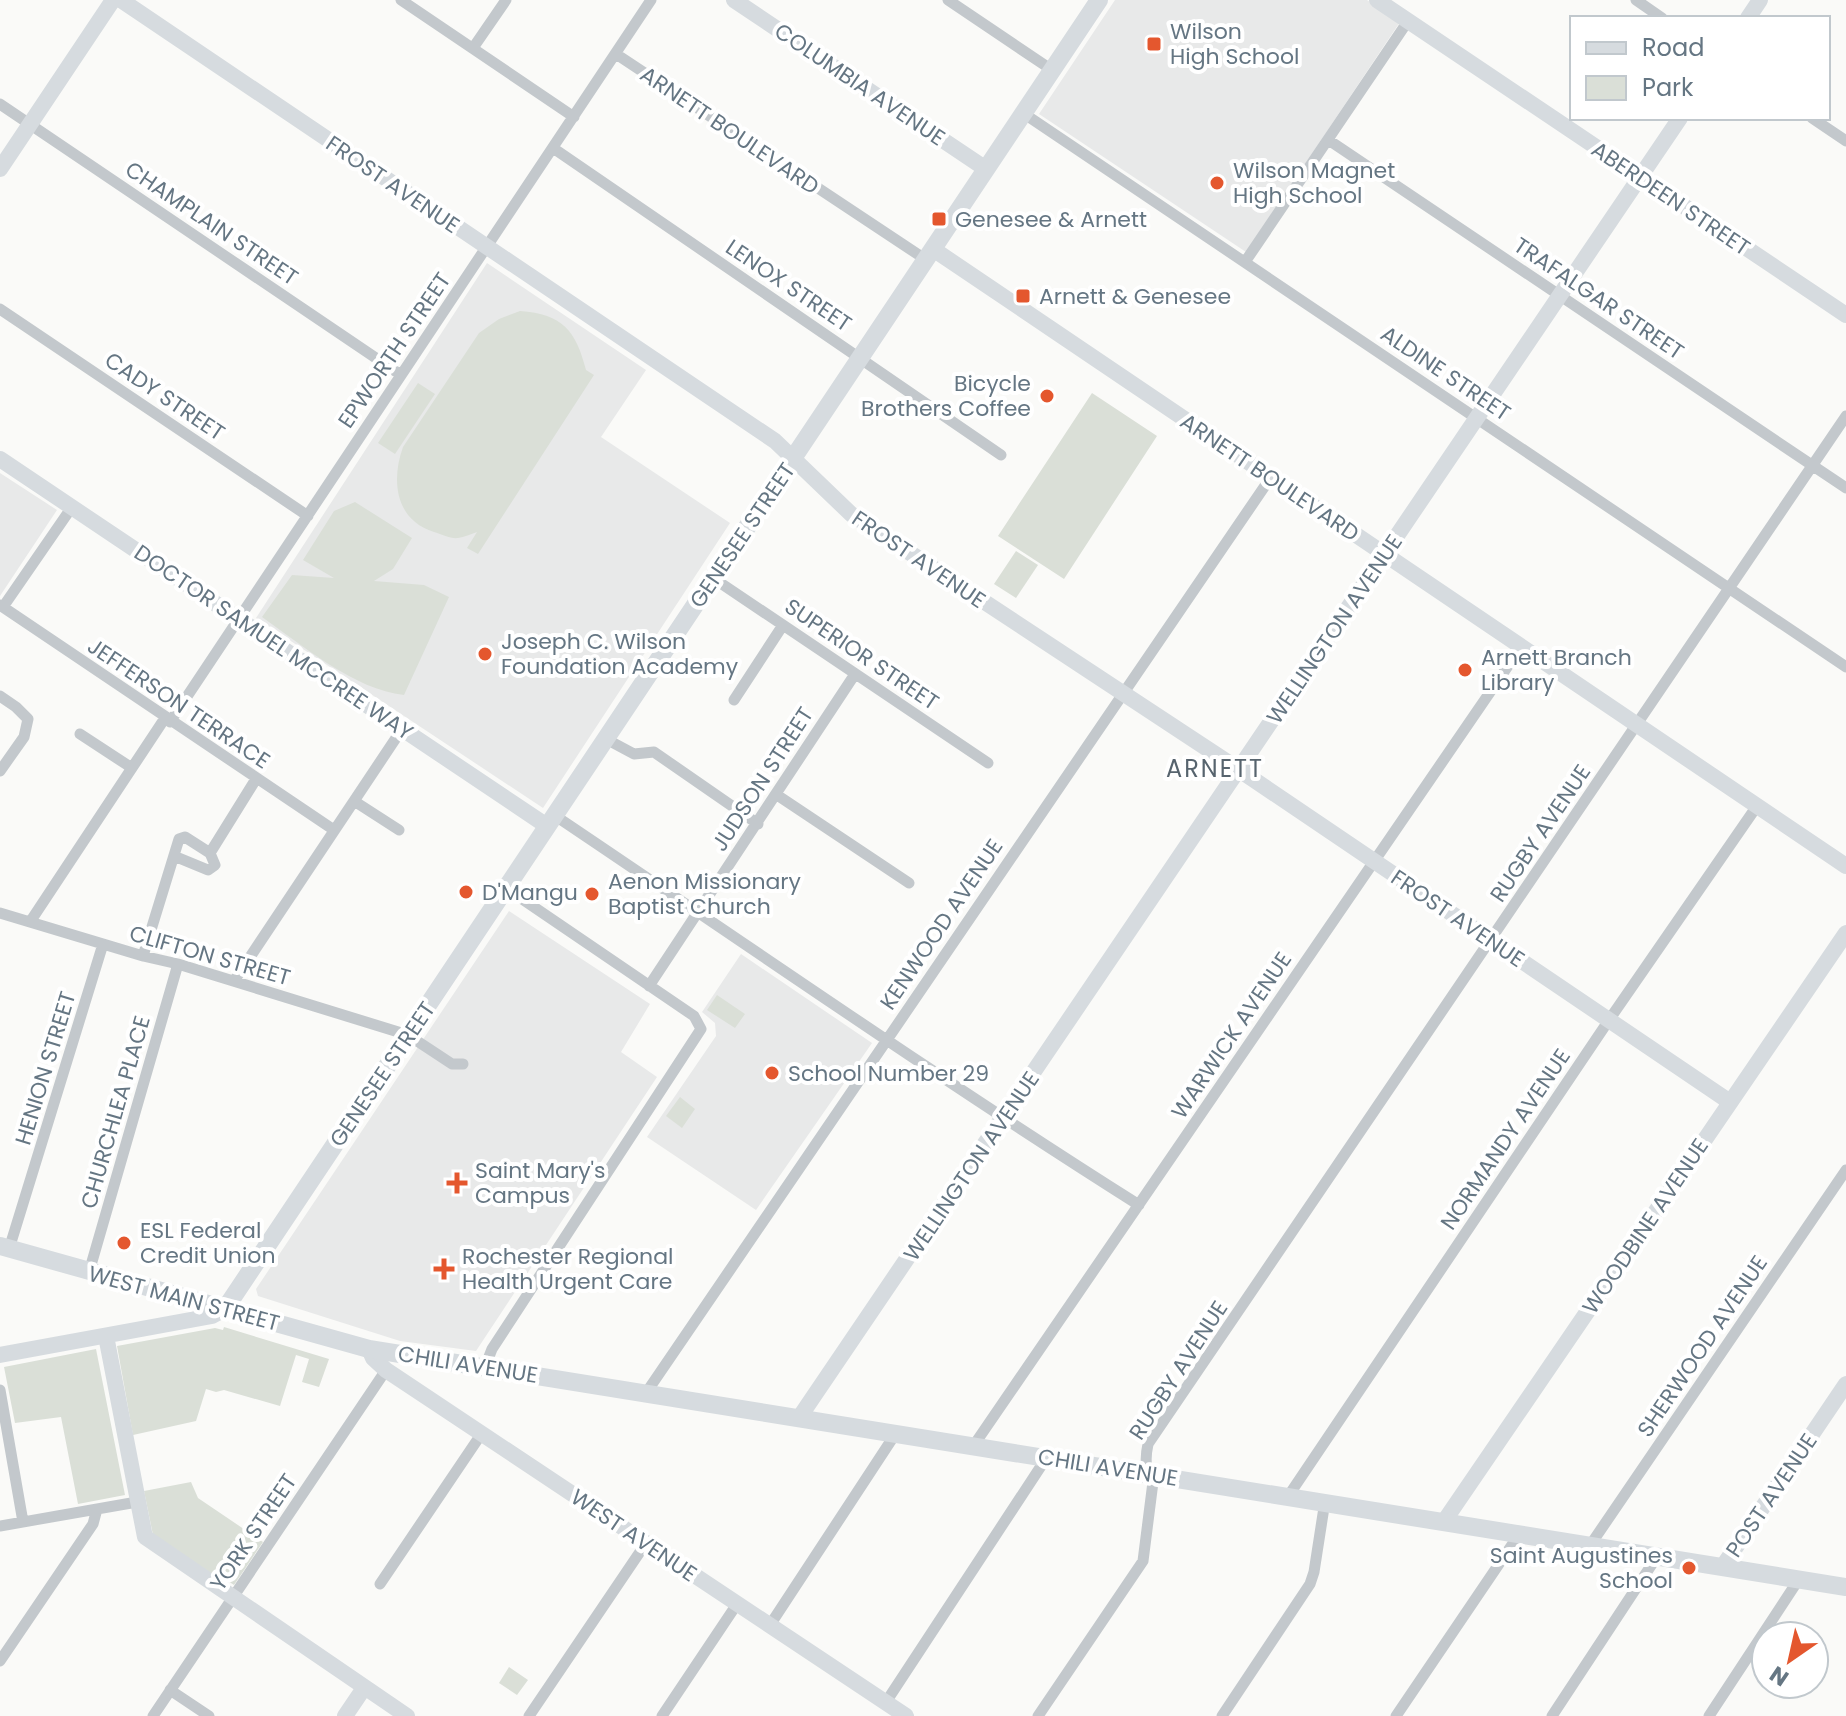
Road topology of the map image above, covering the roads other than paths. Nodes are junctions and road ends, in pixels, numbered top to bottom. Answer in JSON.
{"nodes":[{"id":1,"x":113,"y":0,"type":"edge"},
{"id":2,"x":121,"y":0,"type":"edge"},
{"id":3,"x":401,"y":0,"type":"edge"},
{"id":4,"x":506,"y":0,"type":"edge"},
{"id":5,"x":651,"y":0,"type":"edge"},
{"id":6,"x":734,"y":0,"type":"edge"},
{"id":7,"x":948,"y":0,"type":"edge"},
{"id":8,"x":1099,"y":0,"type":"edge"},
{"id":9,"x":1377,"y":0,"type":"edge"},
{"id":10,"x":1636,"y":0,"type":"edge"},
{"id":11,"x":1659,"y":16,"type":"edge"},
{"id":12,"x":1408,"y":21,"type":"junction"},
{"id":13,"x":473,"y":48,"type":"junction"},
{"id":14,"x":616,"y":54,"type":"junction"},
{"id":15,"x":1052,"y":70,"type":"junction"},
{"id":16,"x":0,"y":104,"type":"edge"},
{"id":17,"x":1023,"y":113,"type":"junction"},
{"id":18,"x":574,"y":117,"type":"junction"},
{"id":19,"x":1679,"y":120,"type":"edge"},
{"id":20,"x":1815,"y":120,"type":"edge"},
{"id":21,"x":30,"y":124,"type":"junction"},
{"id":22,"x":1330,"y":141,"type":"junction"},
{"id":23,"x":1846,"y":141,"type":"edge"},
{"id":24,"x":553,"y":148,"type":"junction"},
{"id":25,"x":0,"y":169,"type":"edge"},
{"id":26,"x":986,"y":169,"type":"junction"},
{"id":27,"x":1640,"y":177,"type":"junction"},
{"id":28,"x":487,"y":247,"type":"junction"},
{"id":29,"x":929,"y":254,"type":"junction"},
{"id":30,"x":1245,"y":262,"type":"junction"},
{"id":31,"x":1559,"y":295,"type":"junction"},
{"id":32,"x":0,"y":309,"type":"edge"},
{"id":33,"x":1846,"y":315,"type":"edge"},
{"id":34,"x":860,"y":358,"type":"junction"},
{"id":35,"x":401,"y":375,"type":"junction"},
{"id":36,"x":1846,"y":416,"type":"edge"},
{"id":37,"x":1477,"y":418,"type":"junction"},
{"id":38,"x":1001,"y":455,"type":"dead end"},
{"id":39,"x":793,"y":458,"type":"junction"},
{"id":40,"x":0,"y":459,"type":"edge"},
{"id":41,"x":1813,"y":465,"type":"junction"},
{"id":42,"x":1271,"y":477,"type":"junction"},
{"id":43,"x":1846,"y":488,"type":"edge"},
{"id":44,"x":72,"y":507,"type":"junction"},
{"id":45,"x":308,"y":516,"type":"junction"},
{"id":46,"x":1385,"y":555,"type":"junction"},
{"id":47,"x":713,"y":578,"type":"junction"},
{"id":48,"x":1730,"y":588,"type":"junction"},
{"id":49,"x":2,"y":606,"type":"edge"},
{"id":50,"x":239,"y":619,"type":"junction"},
{"id":51,"x":783,"y":625,"type":"junction"},
{"id":52,"x":1521,"y":647,"type":"junction"},
{"id":53,"x":1846,"y":667,"type":"edge"},
{"id":54,"x":855,"y":674,"type":"junction"},
{"id":55,"x":1122,"y":694,"type":"junction"},
{"id":56,"x":0,"y":696,"type":"edge"},
{"id":57,"x":734,"y":700,"type":"dead end"},
{"id":58,"x":168,"y":720,"type":"junction"},
{"id":59,"x":1637,"y":725,"type":"junction"},
{"id":60,"x":402,"y":729,"type":"junction"},
{"id":61,"x":80,"y":734,"type":"dead end"},
{"id":62,"x":606,"y":739,"type":"junction"},
{"id":63,"x":988,"y":763,"type":"dead end"},
{"id":64,"x":132,"y":768,"type":"junction"},
{"id":65,"x":1238,"y":769,"type":"junction"},
{"id":66,"x":0,"y":771,"type":"edge"},
{"id":67,"x":256,"y":779,"type":"junction"},
{"id":68,"x":777,"y":795,"type":"junction"},
{"id":69,"x":354,"y":801,"type":"junction"},
{"id":70,"x":1757,"y":806,"type":"junction"},
{"id":71,"x":551,"y":821,"type":"junction"},
{"id":72,"x":758,"y":824,"type":"junction"},
{"id":73,"x":334,"y":830,"type":"junction"},
{"id":74,"x":399,"y":830,"type":"dead end"},
{"id":75,"x":210,"y":853,"type":"junction"},
{"id":76,"x":174,"y":856,"type":"junction"},
{"id":77,"x":1373,"y":860,"type":"junction"},
{"id":78,"x":1846,"y":866,"type":"edge"},
{"id":79,"x":909,"y":883,"type":"dead end"},
{"id":80,"x":506,"y":888,"type":"junction"},
{"id":81,"x":698,"y":912,"type":"junction"},
{"id":82,"x":0,"y":913,"type":"edge"},
{"id":83,"x":30,"y":922,"type":"junction"},
{"id":84,"x":1846,"y":933,"type":"edge"},
{"id":85,"x":1491,"y":941,"type":"junction"},
{"id":86,"x":103,"y":944,"type":"junction"},
{"id":87,"x":143,"y":956,"type":"junction"},
{"id":88,"x":178,"y":964,"type":"junction"},
{"id":89,"x":234,"y":981,"type":"junction"},
{"id":90,"x":649,"y":986,"type":"junction"},
{"id":91,"x":1609,"y":1020,"type":"junction"},
{"id":92,"x":408,"y":1035,"type":"junction"},
{"id":93,"x":888,"y":1039,"type":"junction"},
{"id":94,"x":463,"y":1064,"type":"dead end"},
{"id":95,"x":1730,"y":1102,"type":"junction"},
{"id":96,"x":1003,"y":1119,"type":"junction"},
{"id":97,"x":1846,"y":1170,"type":"edge"},
{"id":98,"x":1139,"y":1205,"type":"junction"},
{"id":99,"x":5,"y":1248,"type":"edge"},
{"id":100,"x":89,"y":1272,"type":"junction"},
{"id":101,"x":225,"y":1309,"type":"junction"},
{"id":102,"x":106,"y":1336,"type":"junction"},
{"id":103,"x":369,"y":1349,"type":"junction"},
{"id":104,"x":0,"y":1355,"type":"edge"},
{"id":105,"x":485,"y":1367,"type":"junction"},
{"id":106,"x":386,"y":1370,"type":"junction"},
{"id":107,"x":0,"y":1390,"type":"edge"},
{"id":108,"x":1844,"y":1391,"type":"edge"},
{"id":109,"x":646,"y":1393,"type":"junction"},
{"id":110,"x":799,"y":1418,"type":"junction"},
{"id":111,"x":482,"y":1433,"type":"junction"},
{"id":112,"x":896,"y":1433,"type":"junction"},
{"id":113,"x":974,"y":1445,"type":"junction"},
{"id":114,"x":1047,"y":1457,"type":"junction"},
{"id":115,"x":1148,"y":1474,"type":"junction"},
{"id":116,"x":1289,"y":1495,"type":"junction"},
{"id":117,"x":1325,"y":1501,"type":"junction"},
{"id":118,"x":137,"y":1502,"type":"junction"},
{"id":119,"x":97,"y":1509,"type":"junction"},
{"id":120,"x":1445,"y":1520,"type":"junction"},
{"id":121,"x":23,"y":1522,"type":"junction"},
{"id":122,"x":0,"y":1526,"type":"edge"},
{"id":123,"x":1520,"y":1533,"type":"junction"},
{"id":124,"x":646,"y":1543,"type":"junction"},
{"id":125,"x":1591,"y":1544,"type":"junction"},
{"id":126,"x":1658,"y":1555,"type":"junction"},
{"id":127,"x":1723,"y":1566,"type":"junction"},
{"id":128,"x":1799,"y":1579,"type":"junction"},
{"id":129,"x":380,"y":1584,"type":"dead end"},
{"id":130,"x":1846,"y":1587,"type":"edge"},
{"id":131,"x":232,"y":1599,"type":"junction"},
{"id":132,"x":737,"y":1604,"type":"junction"},
{"id":133,"x":770,"y":1625,"type":"junction"},
{"id":134,"x":0,"y":1661,"type":"edge"},
{"id":135,"x":364,"y":1688,"type":"junction"},
{"id":136,"x":170,"y":1690,"type":"junction"},
{"id":137,"x":886,"y":1702,"type":"junction"},
{"id":138,"x":153,"y":1716,"type":"edge"},
{"id":139,"x":209,"y":1716,"type":"edge"},
{"id":140,"x":345,"y":1716,"type":"edge"},
{"id":141,"x":407,"y":1716,"type":"edge"},
{"id":142,"x":529,"y":1716,"type":"edge"},
{"id":143,"x":662,"y":1716,"type":"edge"},
{"id":144,"x":906,"y":1716,"type":"edge"},
{"id":145,"x":1038,"y":1716,"type":"edge"},
{"id":146,"x":1222,"y":1716,"type":"edge"},
{"id":147,"x":1396,"y":1716,"type":"edge"},
{"id":148,"x":1552,"y":1716,"type":"edge"},
{"id":149,"x":1709,"y":1716,"type":"edge"}],
"edges":[{"from":1,"to":21,"type":"street"},
{"from":2,"to":28,"type":"street","name":"FROST AVENUE"},
{"from":3,"to":13,"type":"street"},
{"from":4,"to":13,"type":"street"},
{"from":5,"to":14,"type":"street","name":"EPWORTH STREET"},
{"from":6,"to":26,"type":"street","name":"COLUMBIA AVENUE"},
{"from":7,"to":15,"type":"street"},
{"from":8,"to":15,"type":"main road","name":"GENESEE STREET"},
{"from":9,"to":12,"type":"street","name":"ABERDEEN STREET"},
{"from":10,"to":11,"type":"street"},
{"from":12,"to":22,"type":"street"},
{"from":12,"to":27,"type":"street","name":"ABERDEEN STREET"},
{"from":13,"to":18,"type":"street"},
{"from":14,"to":18,"type":"street","name":"EPWORTH STREET"},
{"from":14,"to":29,"type":"street","name":"ARNETT BOULEVARD"},
{"from":15,"to":17,"type":"main road","name":"GENESEE STREET"},
{"from":16,"to":21,"type":"street","name":"CHAMPLAIN STREET"},
{"from":17,"to":26,"type":"main road","name":"GENESEE STREET"},
{"from":17,"to":30,"type":"street","name":"ALDINE STREET"},
{"from":18,"to":24,"type":"street","name":"EPWORTH STREET"},
{"from":19,"to":27,"type":"street","name":"WELLINGTON AVENUE"},
{"from":20,"to":23,"type":"street"},
{"from":21,"to":25,"type":"street"},
{"from":21,"to":35,"type":"street","name":"CHAMPLAIN STREET"},
{"from":22,"to":30,"type":"street"},
{"from":22,"to":31,"type":"street","name":"TRAFALGAR STREET"},
{"from":24,"to":28,"type":"street","name":"EPWORTH STREET"},
{"from":24,"to":34,"type":"street","name":"LENOX STREET"},
{"from":26,"to":29,"type":"main road","name":"GENESEE STREET"},
{"from":27,"to":31,"type":"street","name":"WELLINGTON AVENUE"},
{"from":27,"to":33,"type":"street","name":"ABERDEEN STREET"},
{"from":28,"to":35,"type":"street","name":"EPWORTH STREET"},
{"from":28,"to":39,"type":"street","name":"FROST AVENUE"},
{"from":29,"to":34,"type":"main road","name":"GENESEE STREET"},
{"from":29,"to":42,"type":"street","name":"ARNETT BOULEVARD"},
{"from":30,"to":37,"type":"street","name":"ALDINE STREET"},
{"from":31,"to":37,"type":"street","name":"WELLINGTON AVENUE"},
{"from":31,"to":41,"type":"street","name":"TRAFALGAR STREET"},
{"from":32,"to":45,"type":"street","name":"CADY STREET"},
{"from":34,"to":38,"type":"street","name":"LENOX STREET"},
{"from":34,"to":39,"type":"main road","name":"GENESEE STREET"},
{"from":35,"to":45,"type":"street","name":"EPWORTH STREET"},
{"from":36,"to":41,"type":"street","name":"RUGBY AVENUE"},
{"from":37,"to":46,"type":"street","name":"WELLINGTON AVENUE"},
{"from":37,"to":48,"type":"street","name":"ALDINE STREET"},
{"from":39,"to":47,"type":"main road","name":"GENESEE STREET"},
{"from":39,"to":55,"type":"street","name":"FROST AVENUE"},
{"from":40,"to":44,"type":"street","name":"DOCTOR SAMUEL MCCREE WAY"},
{"from":41,"to":43,"type":"street","name":"TRAFALGAR STREET"},
{"from":41,"to":48,"type":"street","name":"RUGBY AVENUE"},
{"from":42,"to":46,"type":"street","name":"ARNETT BOULEVARD"},
{"from":42,"to":55,"type":"street","name":"KENWOOD AVENUE"},
{"from":44,"to":49,"type":"street","name":"JEFFERSON TERRACE"},
{"from":44,"to":50,"type":"street","name":"DOCTOR SAMUEL MCCREE WAY"},
{"from":45,"to":50,"type":"street","name":"EPWORTH STREET"},
{"from":46,"to":52,"type":"street","name":"ARNETT BOULEVARD"},
{"from":46,"to":65,"type":"street","name":"WELLINGTON AVENUE"},
{"from":47,"to":51,"type":"street","name":"SUPERIOR STREET"},
{"from":47,"to":62,"type":"main road","name":"GENESEE STREET"},
{"from":48,"to":53,"type":"street","name":"ALDINE STREET"},
{"from":48,"to":59,"type":"street","name":"RUGBY AVENUE"},
{"from":49,"to":58,"type":"street","name":"JEFFERSON TERRACE"},
{"from":50,"to":58,"type":"street","name":"EPWORTH STREET"},
{"from":50,"to":60,"type":"street","name":"DOCTOR SAMUEL MCCREE WAY"},
{"from":51,"to":54,"type":"street","name":"SUPERIOR STREET"},
{"from":51,"to":57,"type":"street"},
{"from":52,"to":59,"type":"street","name":"ARNETT BOULEVARD"},
{"from":52,"to":77,"type":"street","name":"WARWICK AVENUE"},
{"from":54,"to":63,"type":"street","name":"SUPERIOR STREET"},
{"from":54,"to":68,"type":"street","name":"JUDSON STREET"},
{"from":55,"to":65,"type":"street","name":"FROST AVENUE"},
{"from":55,"to":93,"type":"street","name":"KENWOOD AVENUE"},
{"from":56,"to":66,"type":"street"},
{"from":58,"to":64,"type":"street","name":"EPWORTH STREET"},
{"from":58,"to":67,"type":"street","name":"JEFFERSON TERRACE"},
{"from":59,"to":70,"type":"street","name":"ARNETT BOULEVARD"},
{"from":59,"to":85,"type":"street","name":"RUGBY AVENUE"},
{"from":60,"to":69,"type":"street"},
{"from":60,"to":71,"type":"street","name":"DOCTOR SAMUEL MCCREE WAY"},
{"from":61,"to":64,"type":"street"},
{"from":62,"to":71,"type":"main road","name":"GENESEE STREET"},
{"from":62,"to":72,"type":"street"},
{"from":64,"to":83,"type":"street","name":"EPWORTH STREET"},
{"from":65,"to":77,"type":"street","name":"FROST AVENUE"},
{"from":65,"to":96,"type":"street","name":"WELLINGTON AVENUE"},
{"from":67,"to":73,"type":"street","name":"JEFFERSON TERRACE"},
{"from":67,"to":75,"type":"street"},
{"from":68,"to":72,"type":"street","name":"JUDSON STREET"},
{"from":68,"to":79,"type":"street"},
{"from":69,"to":73,"type":"street"},
{"from":69,"to":74,"type":"street"},
{"from":70,"to":78,"type":"street","name":"ARNETT BOULEVARD"},
{"from":70,"to":91,"type":"street","name":"NORMANDY AVENUE"},
{"from":71,"to":80,"type":"main road","name":"GENESEE STREET"},
{"from":71,"to":81,"type":"street"},
{"from":72,"to":81,"type":"street","name":"JUDSON STREET"},
{"from":73,"to":89,"type":"street"},
{"from":75,"to":76,"type":"street"},
{"from":75,"to":76,"type":"street"},
{"from":76,"to":87,"type":"street"},
{"from":77,"to":85,"type":"street","name":"FROST AVENUE"},
{"from":77,"to":98,"type":"street","name":"WARWICK AVENUE"},
{"from":80,"to":90,"type":"street"},
{"from":80,"to":92,"type":"main road","name":"GENESEE STREET"},
{"from":81,"to":90,"type":"street","name":"JUDSON STREET"},
{"from":81,"to":93,"type":"street"},
{"from":82,"to":83,"type":"street","name":"CLIFTON STREET"},
{"from":83,"to":86,"type":"street","name":"CLIFTON STREET"},
{"from":84,"to":95,"type":"street","name":"WOODBINE AVENUE"},
{"from":85,"to":91,"type":"street","name":"FROST AVENUE"},
{"from":85,"to":115,"type":"street","name":"RUGBY AVENUE"},
{"from":86,"to":87,"type":"street","name":"CLIFTON STREET"},
{"from":86,"to":99,"type":"street","name":"HENION STREET"},
{"from":87,"to":88,"type":"street","name":"CLIFTON STREET"},
{"from":88,"to":89,"type":"street","name":"CLIFTON STREET"},
{"from":88,"to":100,"type":"street","name":"CHURCHLEA PLACE"},
{"from":89,"to":92,"type":"street","name":"CLIFTON STREET"},
{"from":90,"to":105,"type":"street"},
{"from":91,"to":95,"type":"street","name":"FROST AVENUE"},
{"from":91,"to":116,"type":"street","name":"NORMANDY AVENUE"},
{"from":92,"to":94,"type":"street","name":"CLIFTON STREET"},
{"from":92,"to":101,"type":"main road","name":"GENESEE STREET"},
{"from":93,"to":96,"type":"street"},
{"from":93,"to":109,"type":"street","name":"KENWOOD AVENUE"},
{"from":95,"to":120,"type":"street","name":"WOODBINE AVENUE"},
{"from":96,"to":98,"type":"street"},
{"from":96,"to":110,"type":"street","name":"WELLINGTON AVENUE"},
{"from":97,"to":125,"type":"street","name":"SHERWOOD AVENUE"},
{"from":98,"to":113,"type":"street","name":"WARWICK AVENUE"},
{"from":99,"to":100,"type":"main road","name":"WEST MAIN STREET"},
{"from":100,"to":101,"type":"main road","name":"WEST MAIN STREET"},
{"from":101,"to":102,"type":"street"},
{"from":101,"to":103,"type":"main road","name":"WEST MAIN STREET"},
{"from":102,"to":104,"type":"street"},
{"from":102,"to":118,"type":"street"},
{"from":103,"to":105,"type":"main road","name":"CHILI AVENUE"},
{"from":103,"to":106,"type":"street","name":"WEST AVENUE"},
{"from":105,"to":109,"type":"main road","name":"CHILI AVENUE"},
{"from":106,"to":111,"type":"street","name":"WEST AVENUE"},
{"from":106,"to":131,"type":"street","name":"YORK STREET"},
{"from":107,"to":121,"type":"street"},
{"from":108,"to":127,"type":"street","name":"POST AVENUE"},
{"from":109,"to":110,"type":"main road","name":"CHILI AVENUE"},
{"from":110,"to":112,"type":"main road","name":"CHILI AVENUE"},
{"from":111,"to":124,"type":"street","name":"WEST AVENUE"},
{"from":111,"to":129,"type":"street"},
{"from":112,"to":113,"type":"main road","name":"CHILI AVENUE"},
{"from":112,"to":133,"type":"street"},
{"from":113,"to":114,"type":"main road","name":"CHILI AVENUE"},
{"from":114,"to":115,"type":"main road","name":"CHILI AVENUE"},
{"from":114,"to":137,"type":"street"},
{"from":115,"to":116,"type":"main road","name":"CHILI AVENUE"},
{"from":115,"to":145,"type":"street","name":"RUGBY AVENUE"},
{"from":116,"to":117,"type":"main road","name":"CHILI AVENUE"},
{"from":117,"to":120,"type":"main road","name":"CHILI AVENUE"},
{"from":117,"to":146,"type":"street"},
{"from":118,"to":119,"type":"street"},
{"from":118,"to":131,"type":"street"},
{"from":119,"to":121,"type":"street"},
{"from":119,"to":134,"type":"street"},
{"from":120,"to":123,"type":"main road","name":"CHILI AVENUE"},
{"from":121,"to":122,"type":"street"},
{"from":123,"to":125,"type":"main road","name":"CHILI AVENUE"},
{"from":123,"to":147,"type":"street"},
{"from":124,"to":132,"type":"street","name":"WEST AVENUE"},
{"from":124,"to":142,"type":"street"},
{"from":125,"to":126,"type":"main road","name":"CHILI AVENUE"},
{"from":126,"to":127,"type":"main road","name":"CHILI AVENUE"},
{"from":126,"to":148,"type":"street"},
{"from":127,"to":128,"type":"main road","name":"CHILI AVENUE"},
{"from":128,"to":130,"type":"main road","name":"CHILI AVENUE"},
{"from":128,"to":149,"type":"street"},
{"from":131,"to":135,"type":"street"},
{"from":131,"to":136,"type":"street","name":"YORK STREET"},
{"from":132,"to":133,"type":"street","name":"WEST AVENUE"},
{"from":132,"to":143,"type":"street"},
{"from":133,"to":137,"type":"street","name":"WEST AVENUE"},
{"from":135,"to":140,"type":"street"},
{"from":135,"to":141,"type":"street"},
{"from":136,"to":138,"type":"street","name":"YORK STREET"},
{"from":136,"to":139,"type":"street"},
{"from":137,"to":144,"type":"street","name":"WEST AVENUE"}]}
